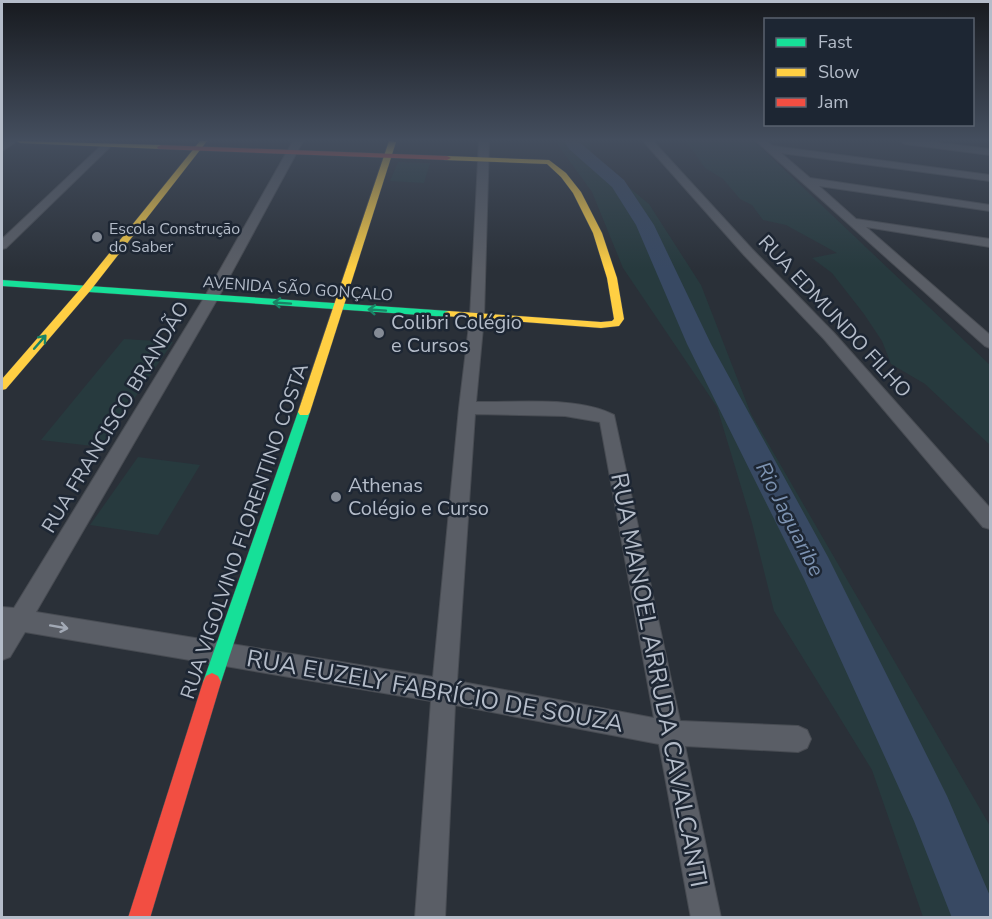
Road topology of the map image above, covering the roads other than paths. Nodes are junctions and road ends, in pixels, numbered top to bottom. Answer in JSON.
{"nodes":[{"id":1,"x":66,"y":184,"type":"edge"},
{"id":2,"x":169,"y":184,"type":"edge"},
{"id":3,"x":274,"y":184,"type":"edge"},
{"id":4,"x":379,"y":184,"type":"edge"},
{"id":5,"x":482,"y":184,"type":"edge"},
{"id":6,"x":570,"y":184,"type":"edge"},
{"id":7,"x":687,"y":184,"type":"edge"},
{"id":8,"x":809,"y":184,"type":"edge"},
{"id":9,"x":826,"y":184,"type":"edge"},
{"id":10,"x":990,"y":208,"type":"edge"},
{"id":11,"x":854,"y":222,"type":"junction"},
{"id":12,"x":990,"y":243,"type":"edge"},
{"id":13,"x":2,"y":245,"type":"edge"},
{"id":14,"x":2,"y":283,"type":"edge"},
{"id":15,"x":86,"y":289,"type":"junction"},
{"id":16,"x":211,"y":298,"type":"junction"},
{"id":17,"x":340,"y":306,"type":"junction"},
{"id":18,"x":477,"y":317,"type":"junction"},
{"id":19,"x":990,"y":343,"type":"edge"},
{"id":20,"x":2,"y":386,"type":"edge"},
{"id":21,"x":466,"y":408,"type":"junction"},
{"id":22,"x":990,"y":520,"type":"edge"},
{"id":23,"x":10,"y":618,"type":"edge"},
{"id":24,"x":2,"y":650,"type":"edge"},
{"id":25,"x":221,"y":655,"type":"junction"},
{"id":26,"x":444,"y":691,"type":"junction"},
{"id":27,"x":669,"y":733,"type":"junction"},
{"id":28,"x":798,"y":739,"type":"dead end"},
{"id":29,"x":138,"y":918,"type":"edge"},
{"id":30,"x":430,"y":918,"type":"edge"},
{"id":31,"x":706,"y":918,"type":"edge"}],
"edges":[{"from":1,"to":13,"type":"street"},
{"from":2,"to":15,"type":"street"},
{"from":3,"to":16,"type":"street","name":"RUA FRANCISCO BRANDÃO"},
{"from":4,"to":17,"type":"street","name":"RUA VIGOLVINO FLORENTINO COSTA"},
{"from":5,"to":18,"type":"street"},
{"from":6,"to":18,"type":"street","name":"AVENIDA SÃO GONÇALO"},
{"from":7,"to":22,"type":"street","name":"RUA EDMUNDO FILHO"},
{"from":8,"to":11,"type":"street"},
{"from":9,"to":10,"type":"street"},
{"from":11,"to":12,"type":"street"},
{"from":11,"to":19,"type":"street"},
{"from":14,"to":15,"type":"street","name":"AVENIDA SÃO GONÇALO"},
{"from":15,"to":16,"type":"street","name":"AVENIDA SÃO GONÇALO"},
{"from":20,"to":15,"type":"street","one_way":true},
{"from":17,"to":16,"type":"street","name":"AVENIDA SÃO GONÇALO","one_way":true},
{"from":16,"to":23,"type":"street","name":"RUA FRANCISCO BRANDÃO"},
{"from":18,"to":17,"type":"street","name":"AVENIDA SÃO GONÇALO","one_way":true},
{"from":17,"to":25,"type":"street","name":"RUA VIGOLVINO FLORENTINO COSTA"},
{"from":18,"to":21,"type":"street"},
{"from":21,"to":26,"type":"street"},
{"from":21,"to":27,"type":"street","name":"RUA MANOEL ARRUDA CAVALCANTI"},
{"from":23,"to":24,"type":"street","name":"RUA FRANCISCO BRANDÃO"},
{"from":23,"to":25,"type":"street","name":"RUA EUZELY FABRÍCIO DE SOUZA","one_way":true},
{"from":25,"to":26,"type":"street","name":"RUA EUZELY FABRÍCIO DE SOUZA"},
{"from":25,"to":29,"type":"street","name":"RUA VIGOLVINO FLORENTINO COSTA"},
{"from":26,"to":27,"type":"street","name":"RUA EUZELY FABRÍCIO DE SOUZA"},
{"from":26,"to":30,"type":"street"},
{"from":27,"to":28,"type":"street","name":"RUA EUZELY FABRÍCIO DE SOUZA"},
{"from":27,"to":31,"type":"street","name":"RUA MANOEL ARRUDA CAVALCANTI"}]}
